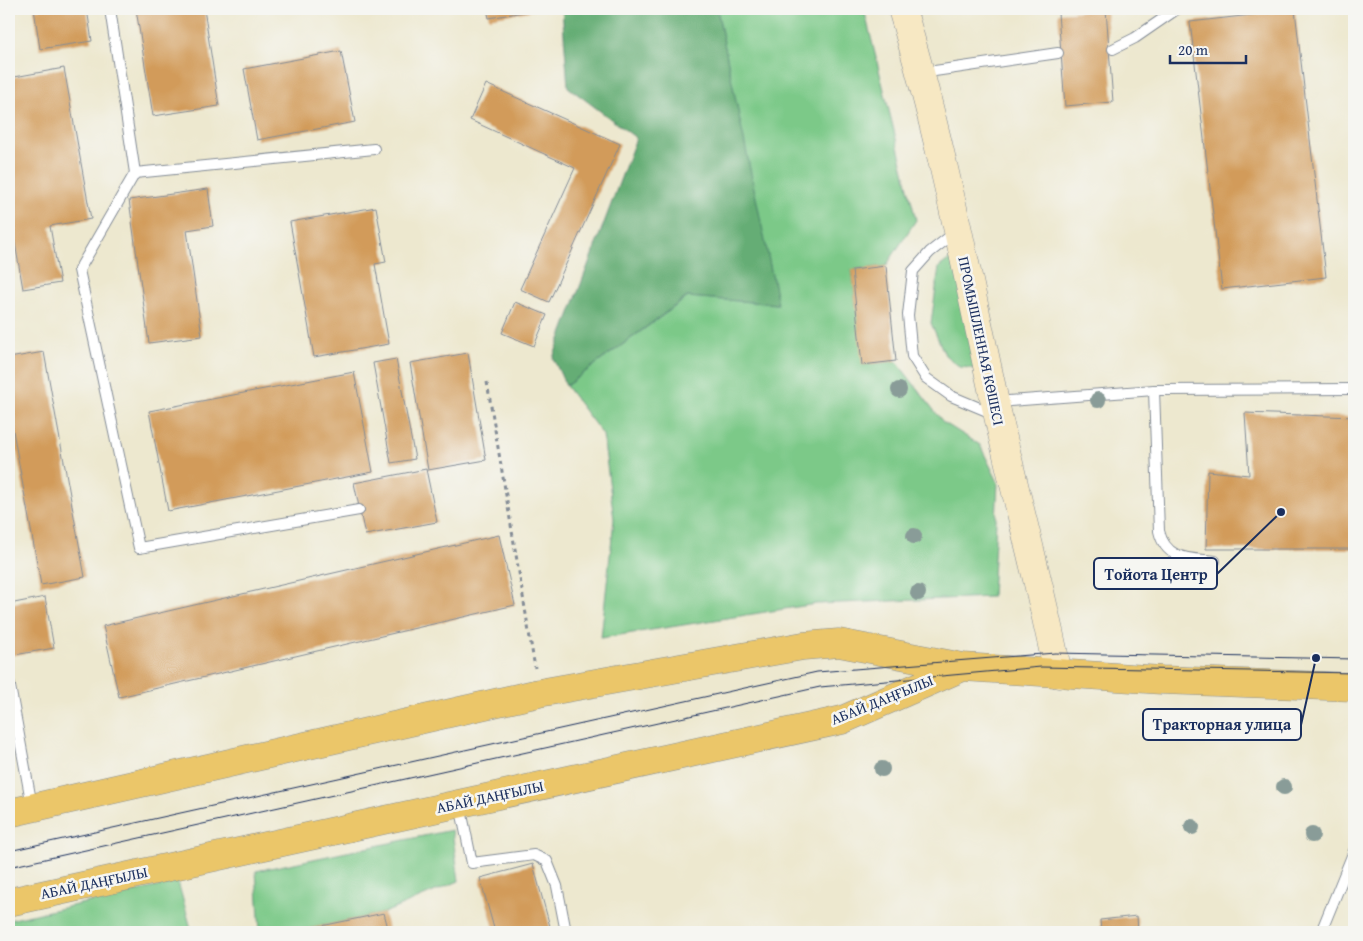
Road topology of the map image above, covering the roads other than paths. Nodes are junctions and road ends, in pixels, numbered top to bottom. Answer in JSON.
{"nodes":[{"id":1,"x":110,"y":9,"type":"edge"},
{"id":2,"x":902,"y":9,"type":"edge"},
{"id":3,"x":1177,"y":9,"type":"edge"},
{"id":4,"x":1113,"y":49,"type":"dead end"},
{"id":5,"x":1058,"y":53,"type":"dead end"},
{"id":6,"x":921,"y":73,"type":"junction"},
{"id":7,"x":374,"y":149,"type":"dead end"},
{"id":8,"x":135,"y":173,"type":"junction"},
{"id":9,"x":957,"y":230,"type":"junction"},
{"id":10,"x":1354,"y":389,"type":"edge"},
{"id":11,"x":1154,"y":390,"type":"junction"},
{"id":12,"x":996,"y":408,"type":"junction"},
{"id":13,"x":359,"y":510,"type":"dead end"},
{"id":14,"x":1215,"y":561,"type":"dead end"},
{"id":15,"x":963,"y":667,"type":"junction"},
{"id":16,"x":1058,"y":674,"type":"junction"},
{"id":17,"x":9,"y":681,"type":"edge"},
{"id":18,"x":1354,"y":687,"type":"edge"},
{"id":19,"x":460,"y":804,"type":"junction"},
{"id":20,"x":20,"y":810,"type":"edge"},
{"id":21,"x":1354,"y":851,"type":"edge"},
{"id":22,"x":9,"y":902,"type":"edge"},
{"id":23,"x":566,"y":932,"type":"edge"},
{"id":24,"x":1321,"y":932,"type":"edge"}],
"edges":[{"from":1,"to":8,"type":"lane"},
{"from":2,"to":6,"type":"main road","name":"ПРОМЫШЛЕННАЯ КӨШЕСІ"},
{"from":3,"to":4,"type":"lane"},
{"from":5,"to":6,"type":"lane"},
{"from":6,"to":9,"type":"main road","name":"ПРОМЫШЛЕННАЯ КӨШЕСІ"},
{"from":7,"to":8,"type":"lane"},
{"from":8,"to":13,"type":"lane"},
{"from":9,"to":12,"type":"main road","name":"ПРОМЫШЛЕННАЯ КӨШЕСІ"},
{"from":9,"to":12,"type":"lane"},
{"from":10,"to":11,"type":"lane"},
{"from":11,"to":12,"type":"lane"},
{"from":11,"to":14,"type":"lane"},
{"from":12,"to":16,"type":"main road","name":"ПРОМЫШЛЕННАЯ КӨШЕСІ"},
{"from":15,"to":16,"type":"main road","name":"АБАЙ ДАҢҒЫЛЫ"},
{"from":15,"to":19,"type":"main road","name":"АБАЙ ДАҢҒЫЛЫ"},
{"from":15,"to":20,"type":"main road","name":"АБАЙ ДАҢҒЫЛЫ"},
{"from":16,"to":18,"type":"main road","name":"АБАЙ ДАҢҒЫЛЫ"},
{"from":17,"to":20,"type":"lane"},
{"from":19,"to":22,"type":"main road","name":"АБАЙ ДАҢҒЫЛЫ"},
{"from":19,"to":23,"type":"lane"},
{"from":21,"to":24,"type":"lane"}]}
